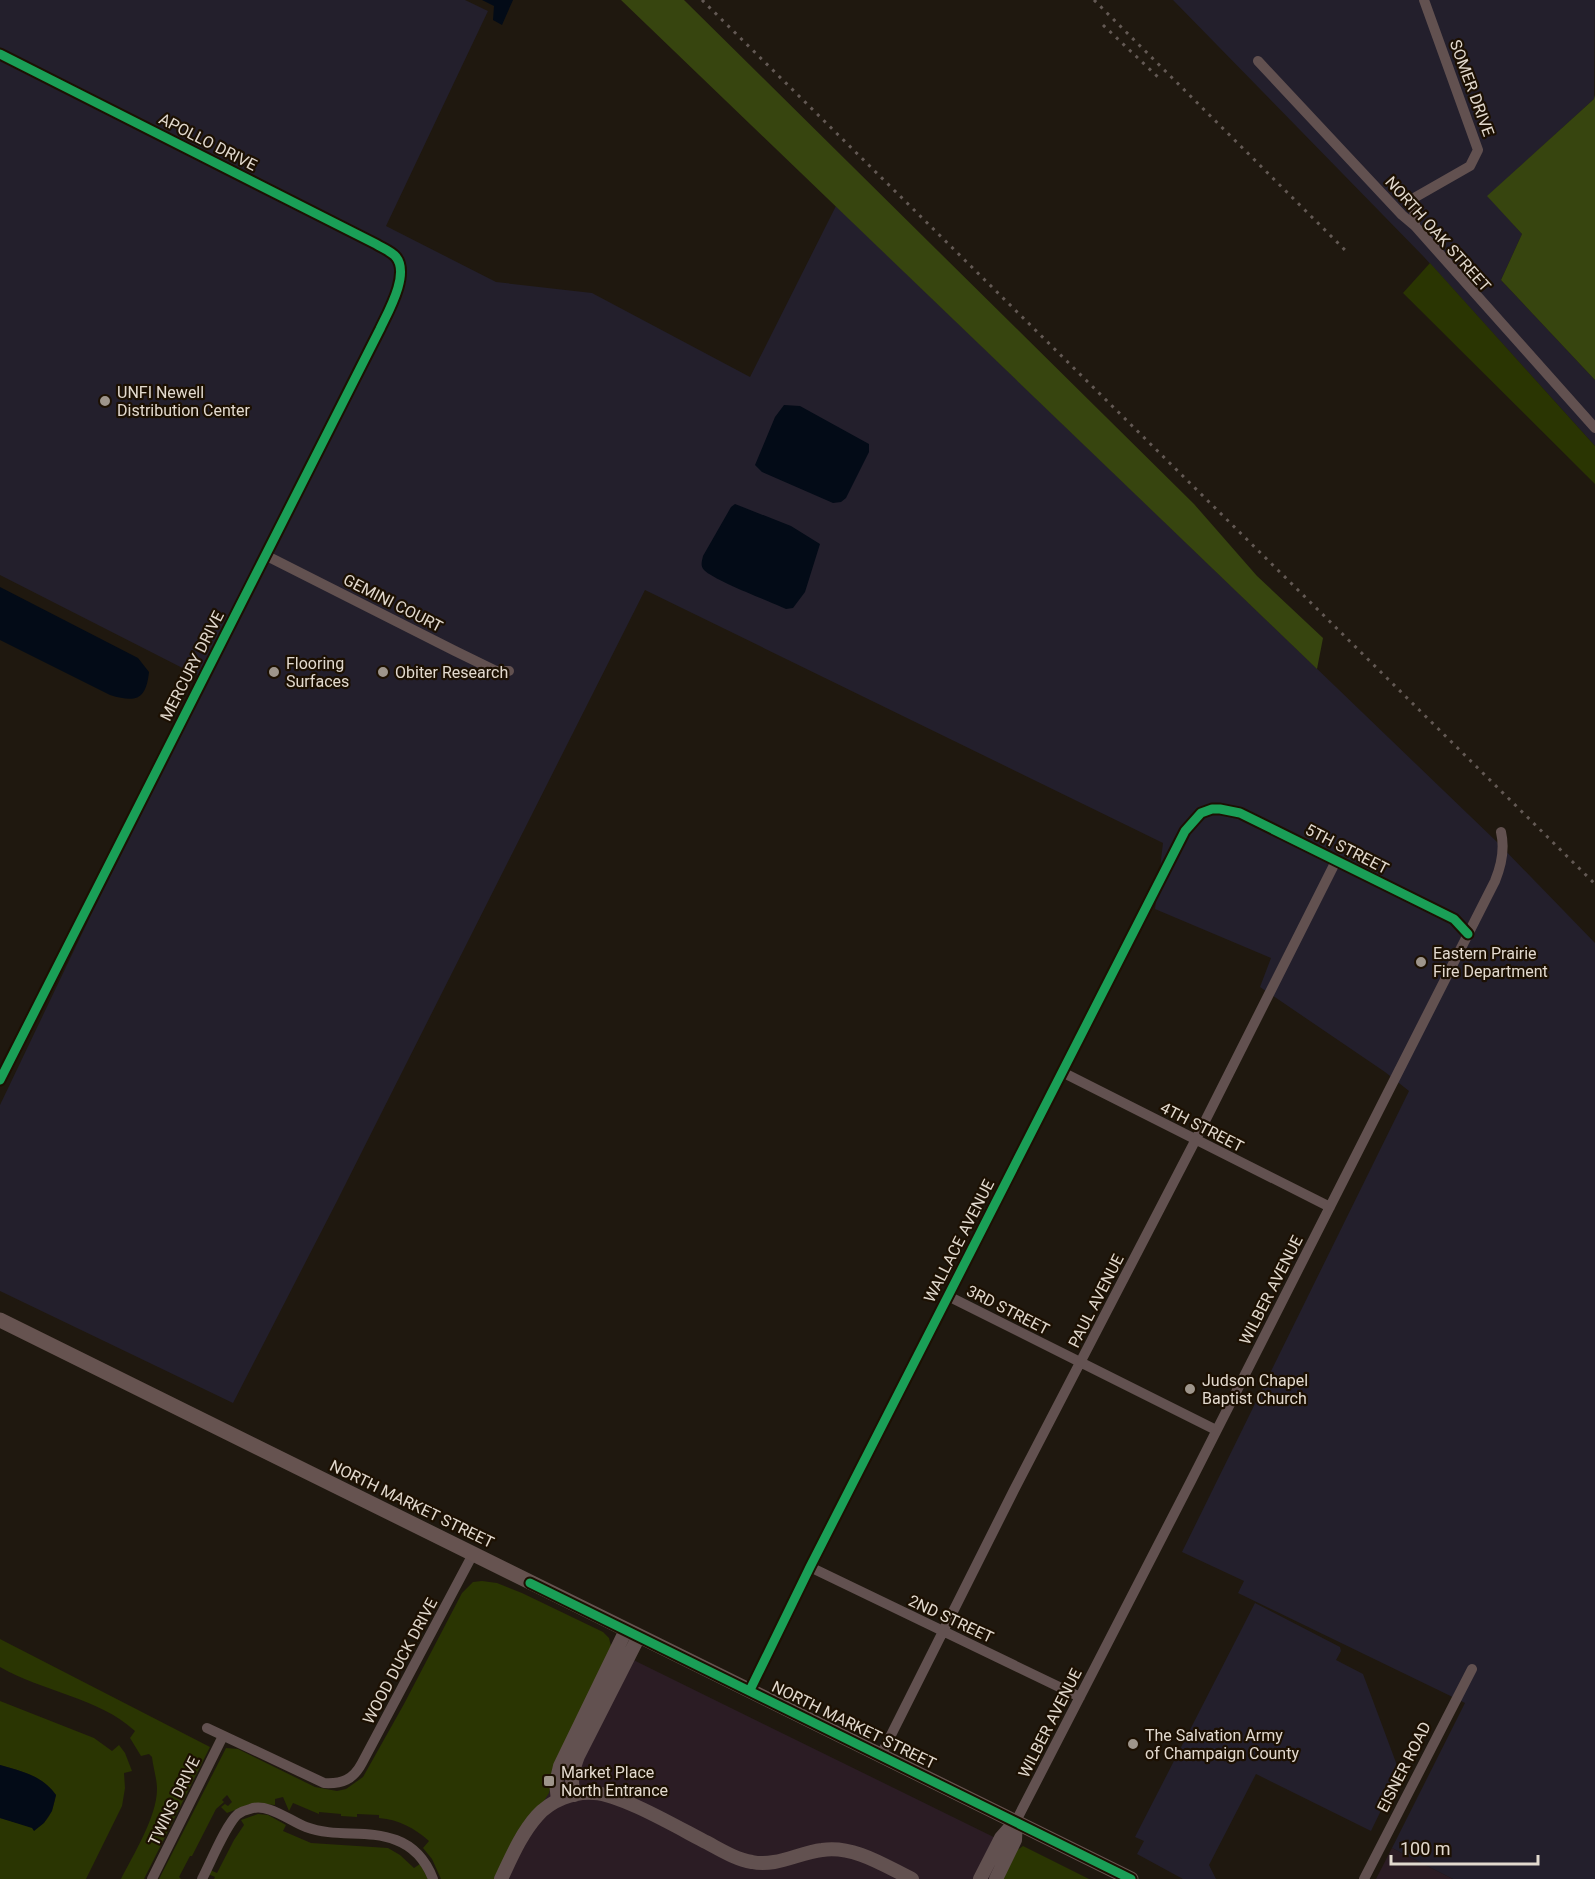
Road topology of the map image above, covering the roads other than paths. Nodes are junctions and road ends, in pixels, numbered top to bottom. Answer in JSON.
{"nodes":[{"id":1,"x":1424,"y":0,"type":"edge"},
{"id":2,"x":0,"y":54,"type":"edge"},
{"id":3,"x":1258,"y":61,"type":"dead end"},
{"id":4,"x":1415,"y":226,"type":"junction"},
{"id":5,"x":399,"y":262,"type":"joint"},
{"id":6,"x":1595,"y":428,"type":"edge"},
{"id":7,"x":265,"y":555,"type":"junction"},
{"id":8,"x":509,"y":671,"type":"dead end"},
{"id":9,"x":1205,"y":812,"type":"joint"},
{"id":10,"x":1501,"y":832,"type":"dead end"},
{"id":11,"x":1336,"y":861,"type":"junction"},
{"id":12,"x":1468,"y":934,"type":"junction"},
{"id":13,"x":1062,"y":1072,"type":"junction"},
{"id":14,"x":0,"y":1080,"type":"edge"},
{"id":15,"x":1195,"y":1141,"type":"junction"},
{"id":16,"x":1330,"y":1207,"type":"junction"},
{"id":17,"x":948,"y":1296,"type":"junction"},
{"id":18,"x":0,"y":1320,"type":"edge"},
{"id":19,"x":1081,"y":1363,"type":"junction"},
{"id":20,"x":1216,"y":1430,"type":"junction"},
{"id":21,"x":473,"y":1554,"type":"junction"},
{"id":22,"x":810,"y":1567,"type":"junction"},
{"id":23,"x":943,"y":1632,"type":"junction"},
{"id":24,"x":632,"y":1633,"type":"junction"},
{"id":25,"x":1472,"y":1669,"type":"dead end"},
{"id":26,"x":750,"y":1690,"type":"junction"},
{"id":27,"x":1080,"y":1697,"type":"junction"},
{"id":28,"x":207,"y":1728,"type":"dead end"},
{"id":29,"x":224,"y":1736,"type":"junction"},
{"id":30,"x":881,"y":1755,"type":"junction"},
{"id":31,"x":574,"y":1795,"type":"junction"},
{"id":32,"x":558,"y":1800,"type":"junction"},
{"id":33,"x":1016,"y":1821,"type":"junction"},
{"id":34,"x":152,"y":1879,"type":"edge"},
{"id":35,"x":202,"y":1879,"type":"edge"},
{"id":36,"x":433,"y":1879,"type":"edge"},
{"id":37,"x":501,"y":1879,"type":"edge"},
{"id":38,"x":912,"y":1879,"type":"edge"},
{"id":39,"x":980,"y":1879,"type":"edge"},
{"id":40,"x":996,"y":1879,"type":"edge"},
{"id":41,"x":1131,"y":1879,"type":"edge"},
{"id":42,"x":1364,"y":1879,"type":"edge"}],
"edges":[{"from":1,"to":4,"type":"street","name":"SOMER DRIVE"},
{"from":2,"to":5,"type":"street","name":"APOLLO DRIVE"},
{"from":3,"to":4,"type":"street","name":"NORTH OAK STREET"},
{"from":4,"to":6,"type":"street","name":"NORTH OAK STREET"},
{"from":5,"to":7,"type":"street","name":"MERCURY DRIVE"},
{"from":7,"to":8,"type":"street","name":"GEMINI COURT"},
{"from":7,"to":14,"type":"street","name":"MERCURY DRIVE"},
{"from":9,"to":11,"type":"street","name":"5TH STREET"},
{"from":9,"to":13,"type":"street","name":"WALLACE AVENUE"},
{"from":10,"to":12,"type":"street","name":"WILBER AVENUE"},
{"from":11,"to":12,"type":"street","name":"5TH STREET"},
{"from":11,"to":15,"type":"street","name":"PAUL AVENUE"},
{"from":12,"to":16,"type":"street","name":"WILBER AVENUE"},
{"from":13,"to":15,"type":"street","name":"4TH STREET"},
{"from":13,"to":17,"type":"street","name":"WALLACE AVENUE"},
{"from":15,"to":16,"type":"street","name":"4TH STREET"},
{"from":15,"to":19,"type":"street","name":"PAUL AVENUE"},
{"from":16,"to":20,"type":"street","name":"WILBER AVENUE"},
{"from":17,"to":19,"type":"street","name":"3RD STREET"},
{"from":17,"to":22,"type":"street","name":"WALLACE AVENUE"},
{"from":18,"to":21,"type":"main road","name":"NORTH MARKET STREET"},
{"from":19,"to":20,"type":"street","name":"3RD STREET"},
{"from":19,"to":23,"type":"street","name":"PAUL AVENUE"},
{"from":20,"to":27,"type":"street","name":"WILBER AVENUE"},
{"from":21,"to":24,"type":"main road","name":"NORTH MARKET STREET"},
{"from":21,"to":29,"type":"street","name":"WOOD DUCK DRIVE"},
{"from":22,"to":23,"type":"street","name":"2ND STREET"},
{"from":22,"to":26,"type":"street","name":"WALLACE AVENUE"},
{"from":23,"to":27,"type":"street","name":"2ND STREET"},
{"from":23,"to":30,"type":"street","name":"PAUL AVENUE"},
{"from":24,"to":26,"type":"main road","name":"NORTH MARKET STREET"},
{"from":24,"to":31,"type":"street"},
{"from":24,"to":32,"type":"street"},
{"from":25,"to":42,"type":"street","name":"EISNER ROAD"},
{"from":26,"to":30,"type":"main road","name":"NORTH MARKET STREET"},
{"from":27,"to":33,"type":"street","name":"WILBER AVENUE"},
{"from":28,"to":29,"type":"street"},
{"from":29,"to":34,"type":"street","name":"TWINS DRIVE"},
{"from":30,"to":33,"type":"main road","name":"NORTH MARKET STREET"},
{"from":31,"to":32,"type":"street"},
{"from":31,"to":38,"type":"street"},
{"from":32,"to":37,"type":"street"},
{"from":33,"to":39,"type":"street"},
{"from":33,"to":40,"type":"street"},
{"from":33,"to":41,"type":"main road","name":"NORTH MARKET STREET"},
{"from":35,"to":36,"type":"street"}]}
